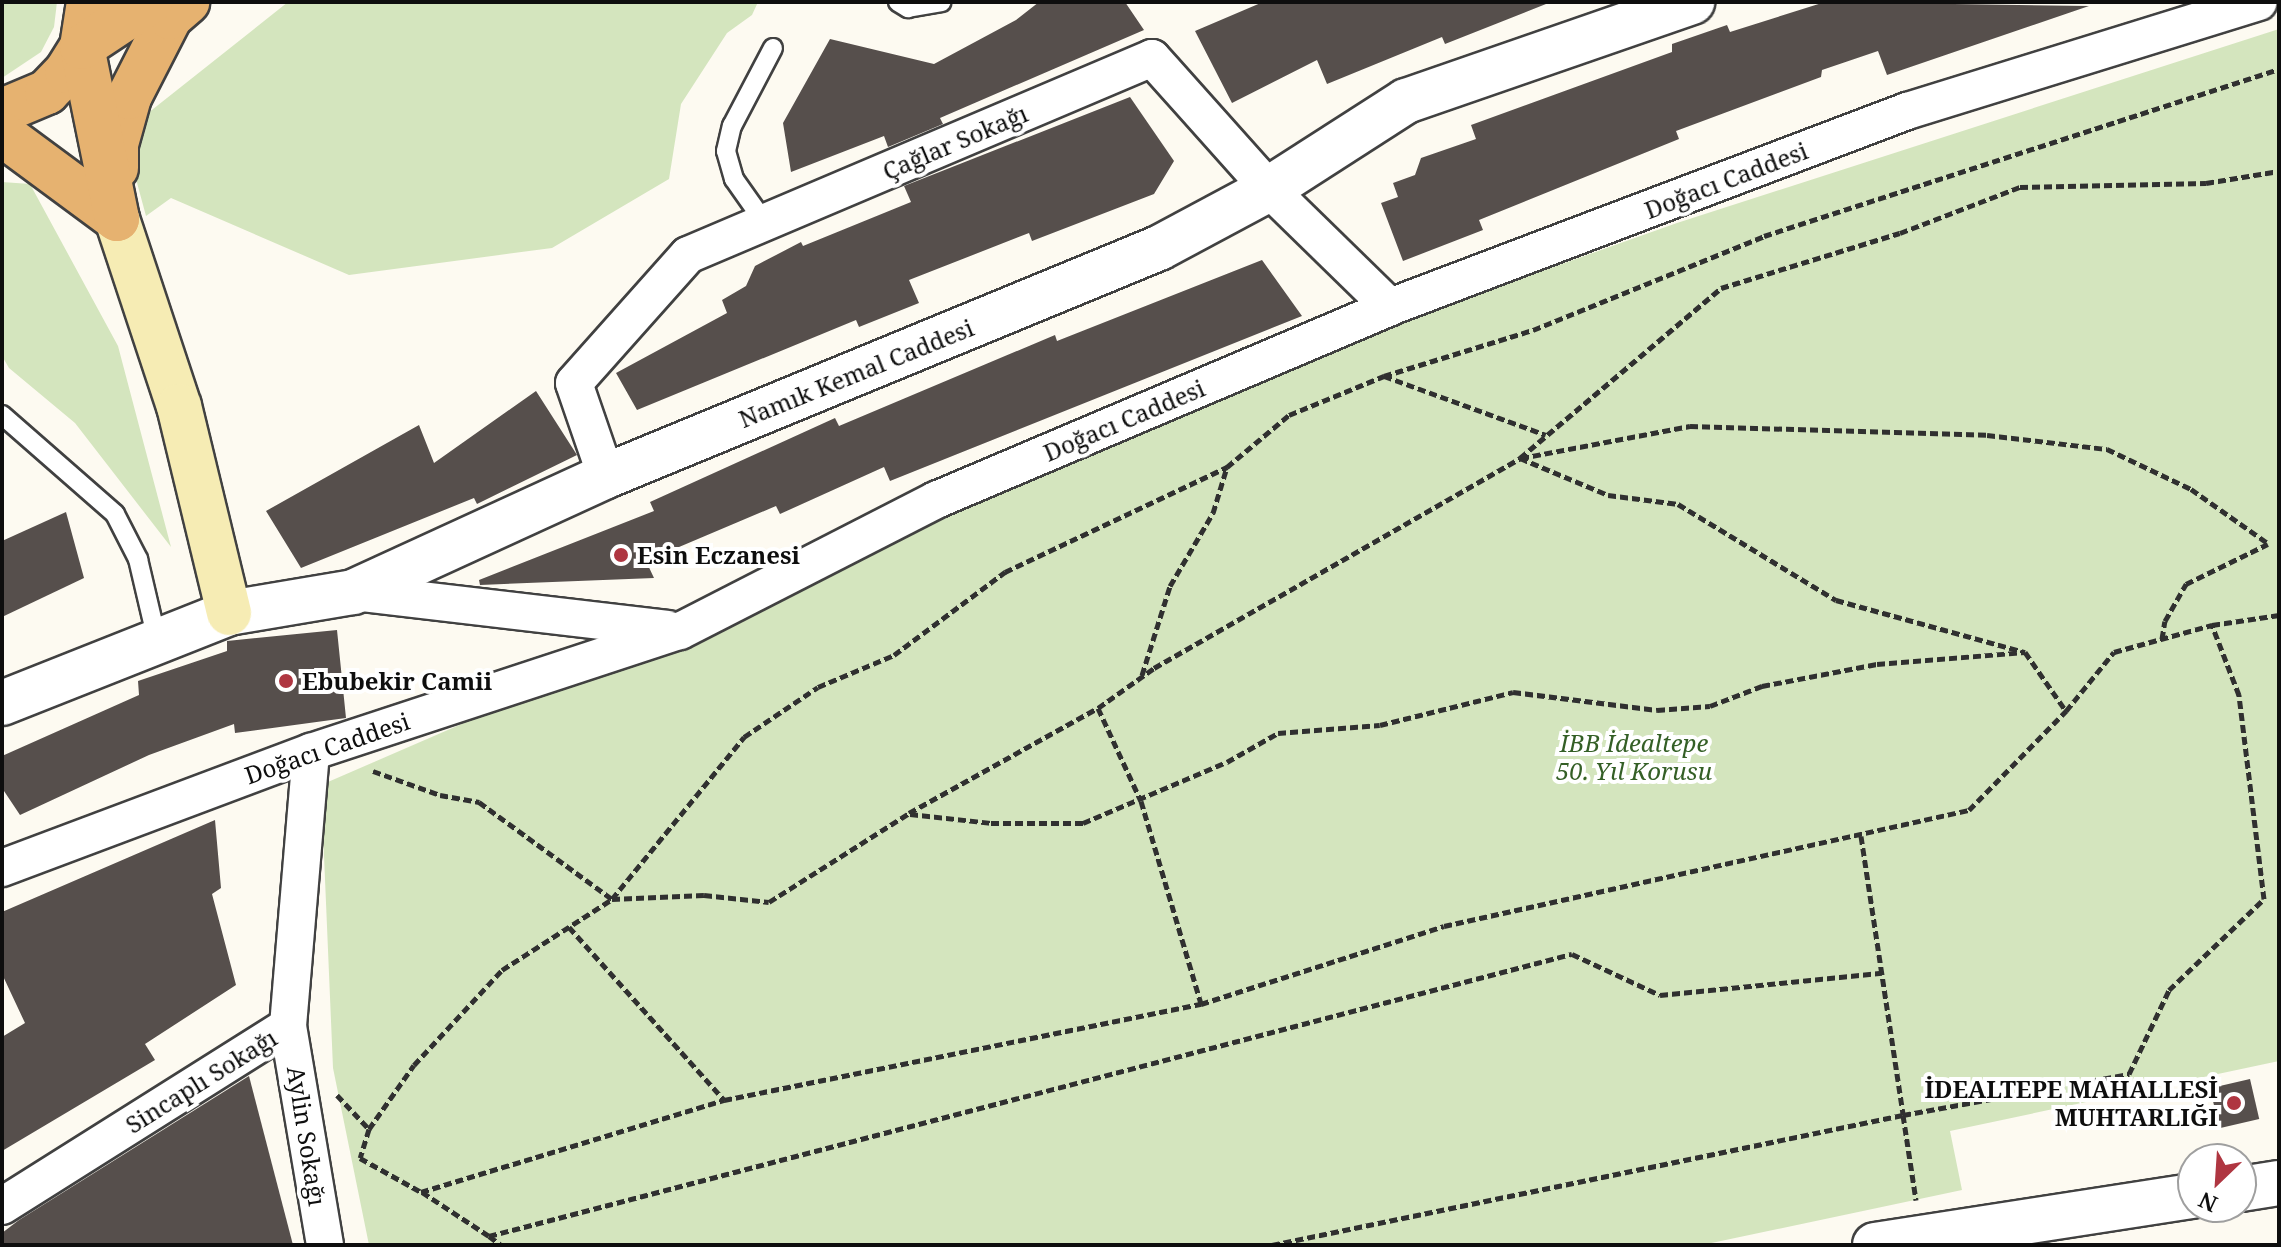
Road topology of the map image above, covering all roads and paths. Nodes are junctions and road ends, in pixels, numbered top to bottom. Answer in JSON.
{"nodes":[{"id":1,"x":89,"y":2,"type":"edge"},
{"id":2,"x":150,"y":2,"type":"edge"},
{"id":3,"x":187,"y":2,"type":"edge"},
{"id":4,"x":898,"y":2,"type":"edge"},
{"id":5,"x":941,"y":2,"type":"edge"},
{"id":6,"x":1692,"y":2,"type":"edge"},
{"id":7,"x":2259,"y":2,"type":"edge"},
{"id":8,"x":82,"y":47,"type":"junction"},
{"id":9,"x":773,"y":48,"type":"dead end"},
{"id":10,"x":2279,"y":69,"type":"edge"},
{"id":11,"x":2,"y":111,"type":"edge"},
{"id":12,"x":2,"y":134,"type":"edge"},
{"id":13,"x":2279,"y":171,"type":"edge"},
{"id":14,"x":1269,"y":189,"type":"junction"},
{"id":15,"x":117,"y":219,"type":"junction"},
{"id":16,"x":765,"y":223,"type":"junction"},
{"id":17,"x":1390,"y":307,"type":"junction"},
{"id":18,"x":1384,"y":376,"type":"junction"},
{"id":19,"x":2,"y":415,"type":"edge"},
{"id":20,"x":1547,"y":435,"type":"junction"},
{"id":21,"x":1520,"y":458,"type":"junction"},
{"id":22,"x":1227,"y":467,"type":"junction"},
{"id":23,"x":606,"y":476,"type":"junction"},
{"id":24,"x":353,"y":592,"type":"junction"},
{"id":25,"x":229,"y":613,"type":"junction"},
{"id":26,"x":2279,"y":615,"type":"edge"},
{"id":27,"x":2212,"y":625,"type":"junction"},
{"id":28,"x":680,"y":631,"type":"junction"},
{"id":29,"x":2162,"y":639,"type":"junction"},
{"id":30,"x":157,"y":640,"type":"junction"},
{"id":31,"x":2025,"y":652,"type":"junction"},
{"id":32,"x":1142,"y":677,"type":"junction"},
{"id":33,"x":2,"y":703,"type":"edge"},
{"id":34,"x":1098,"y":708,"type":"junction"},
{"id":35,"x":2066,"y":711,"type":"junction"},
{"id":36,"x":311,"y":752,"type":"junction"},
{"id":37,"x":1141,"y":801,"type":"junction"},
{"id":38,"x":909,"y":813,"type":"junction"},
{"id":39,"x":1861,"y":836,"type":"junction"},
{"id":40,"x":2,"y":868,"type":"edge"},
{"id":41,"x":612,"y":899,"type":"junction"},
{"id":42,"x":569,"y":927,"type":"junction"},
{"id":43,"x":1882,"y":973,"type":"junction"},
{"id":44,"x":1201,"y":1004,"type":"junction"},
{"id":45,"x":288,"y":1026,"type":"junction"},
{"id":46,"x":331,"y":1088,"type":"dead end"},
{"id":47,"x":724,"y":1100,"type":"junction"},
{"id":48,"x":1903,"y":1115,"type":"junction"},
{"id":49,"x":369,"y":1129,"type":"junction"},
{"id":50,"x":2279,"y":1183,"type":"edge"},
{"id":51,"x":2257,"y":1186,"type":"edge"},
{"id":52,"x":421,"y":1192,"type":"junction"},
{"id":53,"x":2177,"y":1199,"type":"edge"},
{"id":54,"x":2,"y":1206,"type":"edge"},
{"id":55,"x":489,"y":1236,"type":"junction"},
{"id":56,"x":1922,"y":1242,"type":"edge"},
{"id":57,"x":325,"y":1245,"type":"edge"},
{"id":58,"x":501,"y":1245,"type":"edge"},
{"id":59,"x":1272,"y":1245,"type":"edge"},
{"id":60,"x":1875,"y":1245,"type":"edge"}],
"edges":[{"from":1,"to":8,"type":"highway"},
{"from":2,"to":8,"type":"highway"},
{"from":3,"to":15,"type":"highway"},
{"from":4,"to":5,"type":"lane"},
{"from":6,"to":14,"type":"street","name":"Namık Kemal Caddesi"},
{"from":7,"to":17,"type":"street","name":"Doğacı Caddesi"},
{"from":8,"to":11,"type":"highway"},
{"from":8,"to":15,"type":"highway"},
{"from":9,"to":16,"type":"lane"},
{"from":10,"to":18,"type":"path"},
{"from":12,"to":15,"type":"highway"},
{"from":13,"to":20,"type":"path"},
{"from":14,"to":16,"type":"street","name":"Çağlar Sokağı"},
{"from":14,"to":17,"type":"street","name":"Çağlar Sokağı"},
{"from":14,"to":23,"type":"street","name":"Namık Kemal Caddesi"},
{"from":15,"to":25,"type":"main road"},
{"from":16,"to":23,"type":"street","name":"Çağlar Sokağı"},
{"from":17,"to":28,"type":"street","name":"Doğacı Caddesi"},
{"from":18,"to":20,"type":"path"},
{"from":18,"to":22,"type":"path"},
{"from":19,"to":30,"type":"lane"},
{"from":20,"to":21,"type":"path"},
{"from":21,"to":29,"type":"path"},
{"from":21,"to":31,"type":"path"},
{"from":21,"to":32,"type":"path"},
{"from":22,"to":32,"type":"path"},
{"from":22,"to":41,"type":"path"},
{"from":23,"to":24,"type":"street","name":"Namık Kemal Caddesi"},
{"from":24,"to":25,"type":"street","name":"Namık Kemal Caddesi"},
{"from":24,"to":28,"type":"street"},
{"from":25,"to":30,"type":"street","name":"Namık Kemal Caddesi"},
{"from":26,"to":27,"type":"path"},
{"from":27,"to":29,"type":"path"},
{"from":27,"to":48,"type":"path"},
{"from":28,"to":36,"type":"street","name":"Doğacı Caddesi"},
{"from":29,"to":35,"type":"path"},
{"from":30,"to":33,"type":"street","name":"Namık Kemal Caddesi"},
{"from":31,"to":35,"type":"path"},
{"from":31,"to":37,"type":"path"},
{"from":32,"to":34,"type":"path"},
{"from":34,"to":37,"type":"path"},
{"from":34,"to":38,"type":"path"},
{"from":35,"to":39,"type":"path"},
{"from":36,"to":40,"type":"street","name":"Doğacı Caddesi"},
{"from":36,"to":41,"type":"path"},
{"from":36,"to":45,"type":"street","name":"Sincaplı Sokağı"},
{"from":37,"to":38,"type":"path"},
{"from":37,"to":44,"type":"path"},
{"from":38,"to":41,"type":"path"},
{"from":39,"to":43,"type":"path"},
{"from":39,"to":44,"type":"path"},
{"from":41,"to":42,"type":"path"},
{"from":42,"to":47,"type":"path"},
{"from":42,"to":49,"type":"path"},
{"from":43,"to":48,"type":"path"},
{"from":43,"to":55,"type":"path"},
{"from":44,"to":47,"type":"path"},
{"from":45,"to":54,"type":"street","name":"Sincaplı Sokağı"},
{"from":45,"to":57,"type":"street","name":"Aylin Sokağı"},
{"from":46,"to":49,"type":"path"},
{"from":47,"to":52,"type":"path"},
{"from":48,"to":56,"type":"path"},
{"from":48,"to":59,"type":"path"},
{"from":49,"to":52,"type":"path"},
{"from":50,"to":51,"type":"street"},
{"from":52,"to":55,"type":"path"},
{"from":53,"to":56,"type":"street"},
{"from":55,"to":58,"type":"path"},
{"from":56,"to":60,"type":"street"}]}
